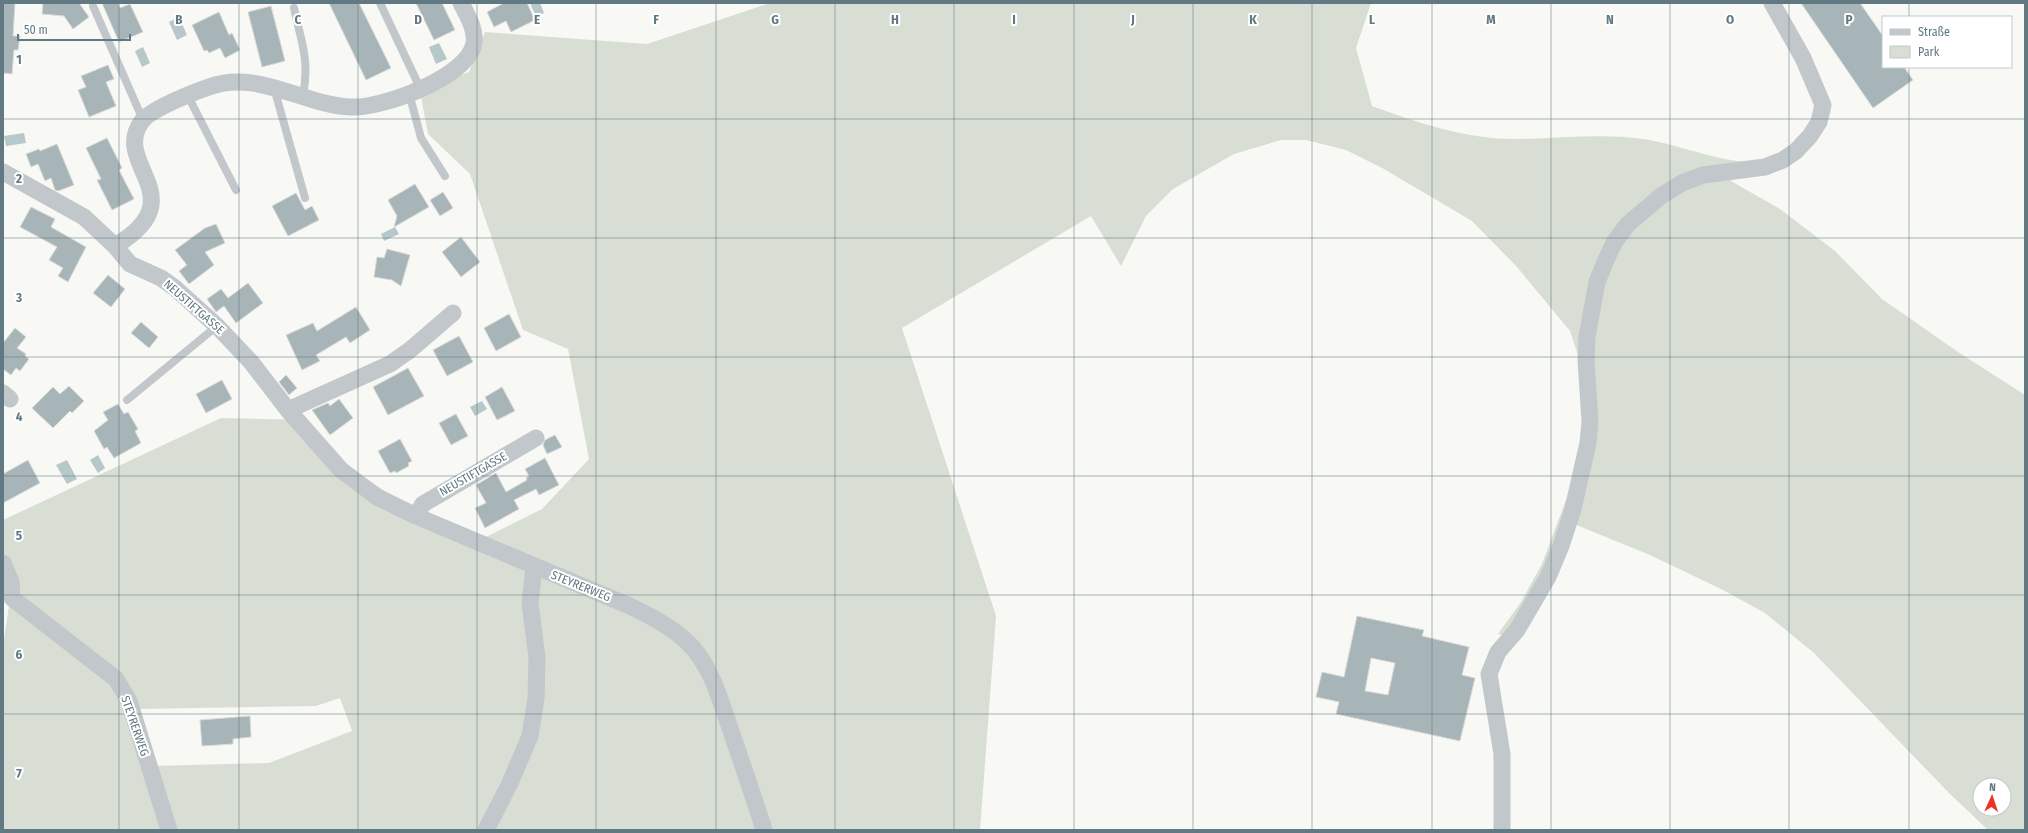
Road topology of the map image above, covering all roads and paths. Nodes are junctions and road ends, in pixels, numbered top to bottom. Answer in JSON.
{"nodes":[{"id":1,"x":380,"y":3,"type":"edge"},
{"id":2,"x":461,"y":3,"type":"edge"},
{"id":3,"x":1772,"y":3,"type":"edge"},
{"id":4,"x":93,"y":6,"type":"dead end"},
{"id":5,"x":294,"y":8,"type":"dead end"},
{"id":6,"x":274,"y":88,"type":"junction"},
{"id":7,"x":414,"y":91,"type":"junction"},
{"id":8,"x":303,"y":95,"type":"junction"},
{"id":9,"x":188,"y":96,"type":"junction"},
{"id":10,"x":143,"y":120,"type":"junction"},
{"id":11,"x":3,"y":172,"type":"edge"},
{"id":12,"x":445,"y":176,"type":"dead end"},
{"id":13,"x":236,"y":190,"type":"dead end"},
{"id":14,"x":305,"y":198,"type":"dead end"},
{"id":15,"x":115,"y":246,"type":"junction"},
{"id":16,"x":453,"y":313,"type":"dead end"},
{"id":17,"x":218,"y":326,"type":"junction"},
{"id":18,"x":127,"y":400,"type":"dead end"},
{"id":19,"x":288,"y":410,"type":"junction"},
{"id":20,"x":536,"y":438,"type":"dead end"},
{"id":21,"x":416,"y":516,"type":"junction"},
{"id":22,"x":3,"y":563,"type":"edge"},
{"id":23,"x":534,"y":567,"type":"junction"},
{"id":24,"x":8,"y":598,"type":"edge"},
{"id":25,"x":170,"y":830,"type":"edge"},
{"id":26,"x":486,"y":830,"type":"edge"},
{"id":27,"x":764,"y":830,"type":"edge"},
{"id":28,"x":1502,"y":830,"type":"edge"}],
"edges":[{"from":1,"to":7,"type":"lane"},
{"from":2,"to":7,"type":"street"},
{"from":3,"to":28,"type":"street"},
{"from":4,"to":10,"type":"lane"},
{"from":5,"to":8,"type":"lane"},
{"from":6,"to":8,"type":"street"},
{"from":6,"to":9,"type":"street"},
{"from":6,"to":14,"type":"lane"},
{"from":7,"to":8,"type":"street"},
{"from":7,"to":12,"type":"lane"},
{"from":9,"to":10,"type":"street"},
{"from":9,"to":13,"type":"lane"},
{"from":10,"to":15,"type":"street"},
{"from":11,"to":15,"type":"street","name":"NEUSTIFTGASSE"},
{"from":15,"to":17,"type":"street","name":"NEUSTIFTGASSE"},
{"from":16,"to":19,"type":"street"},
{"from":17,"to":18,"type":"lane"},
{"from":17,"to":19,"type":"street","name":"NEUSTIFTGASSE"},
{"from":19,"to":21,"type":"street","name":"NEUSTIFTGASSE"},
{"from":20,"to":21,"type":"street","name":"NEUSTIFTGASSE"},
{"from":21,"to":23,"type":"street","name":"NEUSTIFTGASSE"},
{"from":22,"to":24,"type":"street"},
{"from":23,"to":26,"type":"street","name":"STEYRERWEG"},
{"from":23,"to":27,"type":"street","name":"STEYRERWEG"},
{"from":24,"to":25,"type":"street","name":"STEYRERWEG"}]}
